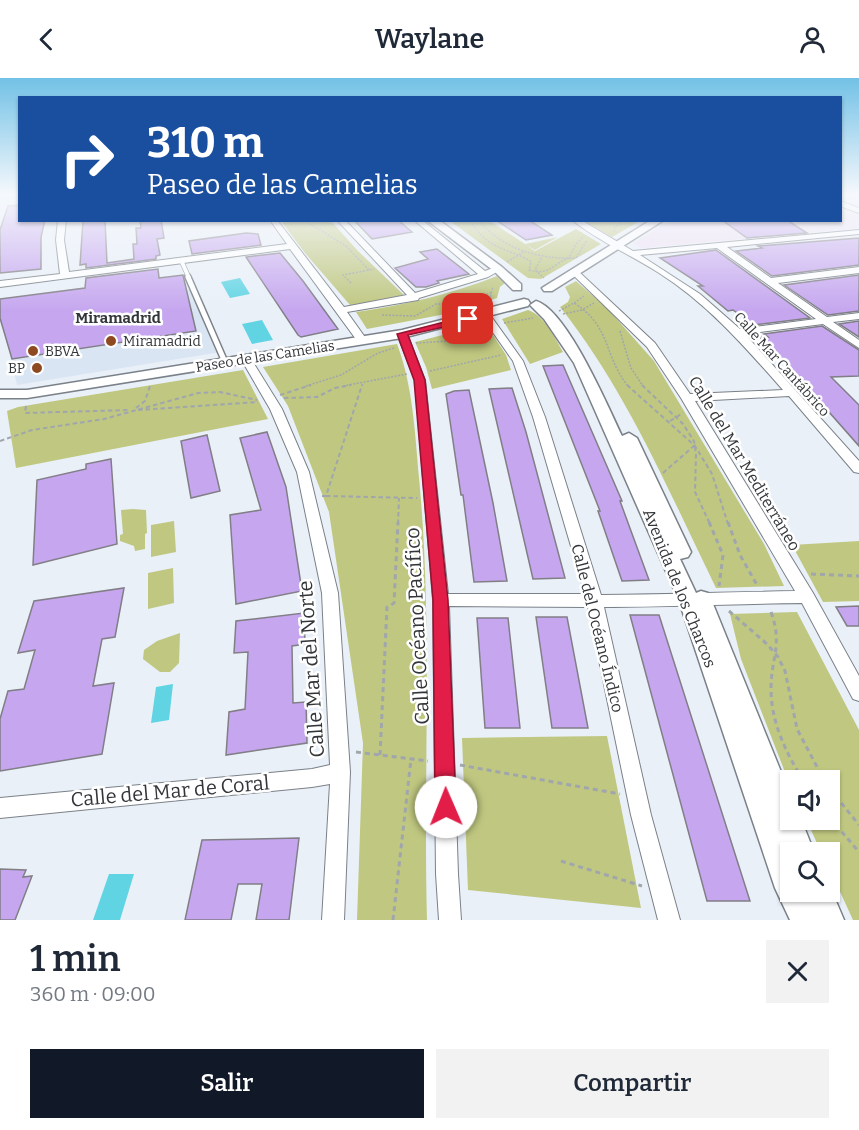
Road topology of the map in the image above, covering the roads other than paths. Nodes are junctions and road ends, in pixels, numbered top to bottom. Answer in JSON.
{"nodes":[{"id":1,"x":61,"y":232,"type":"edge"},
{"id":2,"x":282,"y":232,"type":"edge"},
{"id":3,"x":352,"y":232,"type":"edge"},
{"id":4,"x":432,"y":232,"type":"edge"},
{"id":5,"x":450,"y":232,"type":"edge"},
{"id":6,"x":457,"y":232,"type":"edge"},
{"id":7,"x":598,"y":232,"type":"edge"},
{"id":8,"x":630,"y":232,"type":"edge"},
{"id":9,"x":633,"y":232,"type":"edge"},
{"id":10,"x":856,"y":232,"type":"edge"},
{"id":11,"x":615,"y":241,"type":"junction"},
{"id":12,"x":719,"y":245,"type":"junction"},
{"id":13,"x":291,"y":246,"type":"junction"},
{"id":14,"x":634,"y":253,"type":"junction"},
{"id":15,"x":181,"y":260,"type":"junction"},
{"id":16,"x":500,"y":267,"type":"junction"},
{"id":17,"x":859,"y":270,"type":"edge"},
{"id":18,"x":574,"y":272,"type":"junction"},
{"id":19,"x":64,"y":275,"type":"junction"},
{"id":20,"x":485,"y":275,"type":"junction"},
{"id":21,"x":770,"y":281,"type":"junction"},
{"id":22,"x":0,"y":284,"type":"edge"},
{"id":23,"x":539,"y":294,"type":"junction"},
{"id":24,"x":415,"y":298,"type":"junction"},
{"id":25,"x":343,"y":310,"type":"junction"},
{"id":26,"x":494,"y":316,"type":"junction"},
{"id":27,"x":859,"y":316,"type":"edge"},
{"id":28,"x":825,"y":320,"type":"junction"},
{"id":29,"x":738,"y":332,"type":"junction"},
{"id":30,"x":404,"y":339,"type":"junction"},
{"id":31,"x":362,"y":340,"type":"junction"},
{"id":32,"x":859,"y":345,"type":"edge"},
{"id":33,"x":246,"y":359,"type":"junction"},
{"id":34,"x":225,"y":362,"type":"junction"},
{"id":35,"x":791,"y":393,"type":"junction"},
{"id":36,"x":0,"y":394,"type":"edge"},
{"id":37,"x":27,"y":394,"type":"junction"},
{"id":38,"x":687,"y":398,"type":"junction"},
{"id":39,"x":0,"y":404,"type":"edge"},
{"id":40,"x":859,"y":470,"type":"edge"},
{"id":41,"x":807,"y":597,"type":"junction"},
{"id":42,"x":441,"y":600,"type":"junction"},
{"id":43,"x":695,"y":601,"type":"junction"},
{"id":44,"x":595,"y":602,"type":"junction"},
{"id":45,"x":859,"y":693,"type":"edge"},
{"id":46,"x":340,"y":772,"type":"junction"},
{"id":47,"x":0,"y":808,"type":"edge"},
{"id":48,"x":796,"y":842,"type":"edge"},
{"id":49,"x":780,"y":857,"type":"edge"},
{"id":50,"x":797,"y":902,"type":"edge"},
{"id":51,"x":821,"y":902,"type":"edge"},
{"id":52,"x":333,"y":920,"type":"edge"},
{"id":53,"x":450,"y":920,"type":"edge"},
{"id":54,"x":669,"y":920,"type":"edge"},
{"id":55,"x":805,"y":920,"type":"edge"},
{"id":56,"x":829,"y":920,"type":"edge"}],
"edges":[{"from":1,"to":19,"type":"street"},
{"from":2,"to":13,"type":"street"},
{"from":3,"to":24,"type":"street"},
{"from":4,"to":20,"type":"street"},
{"from":5,"to":16,"type":"street","name":"Avenida de los Charcos"},
{"from":6,"to":16,"type":"street","name":"Avenida de los Charcos"},
{"from":7,"to":11,"type":"street","name":"Calle Mar Cantábrico"},
{"from":8,"to":11,"type":"street"},
{"from":9,"to":11,"type":"street"},
{"from":10,"to":12,"type":"street"},
{"from":11,"to":14,"type":"street","name":"Calle Mar Cantábrico"},
{"from":11,"to":18,"type":"street"},
{"from":11,"to":23,"type":"street"},
{"from":12,"to":14,"type":"street"},
{"from":12,"to":21,"type":"street"},
{"from":13,"to":15,"type":"street"},
{"from":13,"to":25,"type":"street"},
{"from":14,"to":29,"type":"street","name":"Calle Mar Cantábrico"},
{"from":15,"to":19,"type":"street"},
{"from":15,"to":34,"type":"lane"},
{"from":16,"to":20,"type":"street"},
{"from":16,"to":23,"type":"street","name":"Avenida de los Charcos"},
{"from":17,"to":21,"type":"street"},
{"from":18,"to":23,"type":"street"},
{"from":18,"to":38,"type":"street","name":"Calle del Mar Mediterráneo"},
{"from":19,"to":22,"type":"street"},
{"from":20,"to":24,"type":"street"},
{"from":21,"to":28,"type":"street"},
{"from":23,"to":26,"type":"street","name":"Paseo de las Camelias"},
{"from":23,"to":43,"type":"street","name":"Avenida de los Charcos"},
{"from":23,"to":43,"type":"street","name":"Avenida de los Charcos"},
{"from":24,"to":25,"type":"street"},
{"from":25,"to":31,"type":"street"},
{"from":26,"to":30,"type":"street","name":"Paseo de las Camelias"},
{"from":26,"to":44,"type":"street","name":"Calle del Océano Índico"},
{"from":27,"to":28,"type":"street"},
{"from":28,"to":29,"type":"street"},
{"from":28,"to":32,"type":"street"},
{"from":29,"to":35,"type":"street","name":"Calle Mar Cantábrico"},
{"from":30,"to":31,"type":"street","name":"Paseo de las Camelias"},
{"from":30,"to":42,"type":"street","name":"Calle Océano Pacífico"},
{"from":31,"to":33,"type":"street","name":"Paseo de las Camelias"},
{"from":33,"to":34,"type":"street","name":"Paseo de las Camelias"},
{"from":33,"to":46,"type":"street","name":"Calle Mar del Norte"},
{"from":34,"to":37,"type":"street","name":"Paseo de las Camelias"},
{"from":35,"to":38,"type":"street"},
{"from":35,"to":40,"type":"street","name":"Calle Mar Cantábrico"},
{"from":36,"to":37,"type":"street","name":"Paseo de las Camelias"},
{"from":37,"to":39,"type":"street","name":"Paseo de las Camelias"},
{"from":38,"to":41,"type":"street","name":"Calle del Mar Mediterráneo"},
{"from":41,"to":43,"type":"street"},
{"from":41,"to":45,"type":"street","name":"Calle del Mar Mediterráneo"},
{"from":42,"to":44,"type":"street"},
{"from":42,"to":53,"type":"street","name":"Calle Océano Pacífico"},
{"from":43,"to":44,"type":"street"},
{"from":43,"to":48,"type":"street","name":"Avenida de los Charcos"},
{"from":43,"to":49,"type":"street","name":"Avenida de los Charcos"},
{"from":44,"to":54,"type":"street","name":"Calle del Océano Índico"},
{"from":46,"to":47,"type":"street","name":"Calle del Mar de Coral"},
{"from":46,"to":52,"type":"street","name":"Calle Mar del Norte"},
{"from":50,"to":55,"type":"street","name":"Avenida de los Charcos"},
{"from":51,"to":56,"type":"street"}]}
